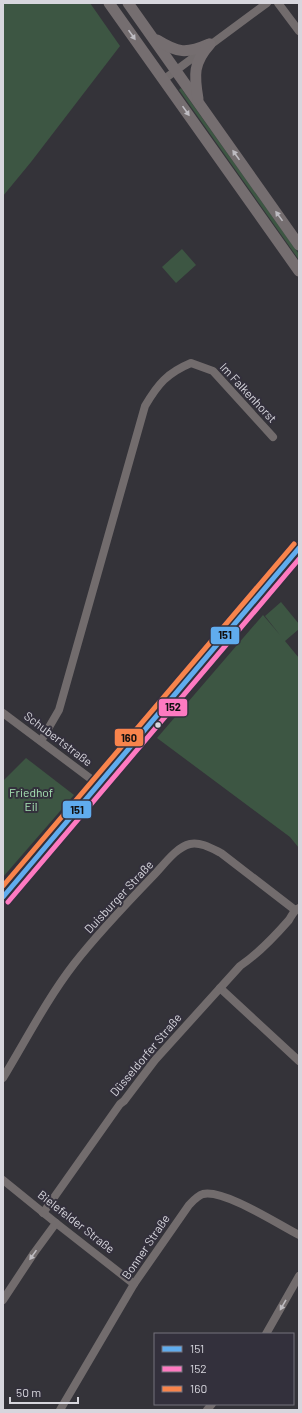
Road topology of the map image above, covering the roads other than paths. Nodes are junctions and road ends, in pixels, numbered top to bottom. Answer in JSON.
{"nodes":[{"id":1,"x":110,"y":3,"type":"edge"},
{"id":2,"x":128,"y":3,"type":"edge"},
{"id":3,"x":267,"y":3,"type":"edge"},
{"id":4,"x":278,"y":3,"type":"edge"},
{"id":5,"x":299,"y":31,"type":"edge"},
{"id":6,"x":153,"y":38,"type":"junction"},
{"id":7,"x":210,"y":44,"type":"junction"},
{"id":8,"x":176,"y":71,"type":"junction"},
{"id":9,"x":164,"y":80,"type":"junction"},
{"id":10,"x":199,"y":104,"type":"junction"},
{"id":11,"x":299,"y":245,"type":"edge"},
{"id":12,"x":299,"y":271,"type":"edge"},
{"id":13,"x":273,"y":437,"type":"dead end"},
{"id":14,"x":299,"y":548,"type":"edge"},
{"id":15,"x":3,"y":713,"type":"edge"},
{"id":16,"x":41,"y":741,"type":"junction"},
{"id":17,"x":99,"y":785,"type":"junction"},
{"id":18,"x":3,"y":897,"type":"edge"},
{"id":19,"x":297,"y":909,"type":"edge"},
{"id":20,"x":220,"y":988,"type":"junction"},
{"id":21,"x":299,"y":1061,"type":"edge"},
{"id":22,"x":3,"y":1078,"type":"edge"},
{"id":23,"x":3,"y":1180,"type":"edge"},
{"id":24,"x":43,"y":1214,"type":"junction"},
{"id":25,"x":56,"y":1224,"type":"junction"},
{"id":26,"x":299,"y":1235,"type":"edge"},
{"id":27,"x":299,"y":1276,"type":"edge"},
{"id":28,"x":134,"y":1284,"type":"junction"},
{"id":29,"x":3,"y":1300,"type":"edge"},
{"id":30,"x":267,"y":1333,"type":"edge"},
{"id":31,"x":60,"y":1410,"type":"edge"}],
"edges":[{"from":1,"to":9,"type":"main road","one_way":true},
{"from":2,"to":6,"type":"main road"},
{"from":3,"to":7,"type":"street"},
{"from":4,"to":5,"type":"street"},
{"from":6,"to":7,"type":"main road"},
{"from":6,"to":8,"type":"main road"},
{"from":7,"to":8,"type":"street"},
{"from":7,"to":10,"type":"main road"},
{"from":8,"to":9,"type":"street"},
{"from":8,"to":10,"type":"main road"},
{"from":9,"to":12,"type":"main road","one_way":true},
{"from":11,"to":10,"type":"main road","one_way":true},
{"from":13,"to":16,"type":"street","name":"Im Falkenhorst"},
{"from":14,"to":17,"type":"main road"},
{"from":15,"to":16,"type":"street","name":"Schubertstraße"},
{"from":16,"to":17,"type":"street","name":"Schubertstraße"},
{"from":17,"to":18,"type":"main road"},
{"from":19,"to":20,"type":"street","name":"Düsseldorfer Straße"},
{"from":19,"to":22,"type":"street","name":"Duisburger Straße"},
{"from":20,"to":21,"type":"street"},
{"from":20,"to":24,"type":"street","name":"Düsseldorfer Straße"},
{"from":23,"to":24,"type":"street","name":"Bielefelder Straße"},
{"from":24,"to":25,"type":"street","name":"Bielefelder Straße"},
{"from":25,"to":28,"type":"street","name":"Bielefelder Straße"},
{"from":25,"to":29,"type":"street","one_way":true},
{"from":26,"to":28,"type":"street","name":"Bonner Straße"},
{"from":27,"to":30,"type":"street","one_way":true},
{"from":28,"to":31,"type":"street","name":"Bonner Straße"}]}
